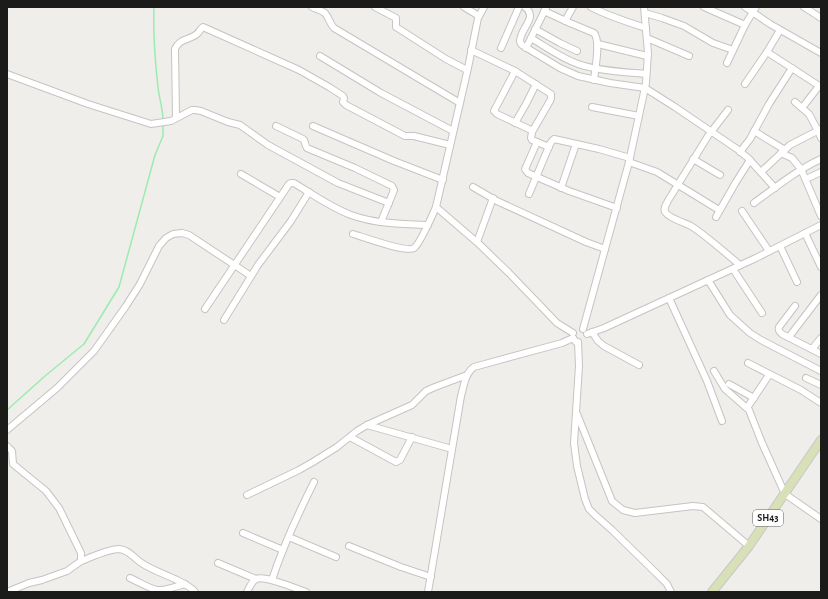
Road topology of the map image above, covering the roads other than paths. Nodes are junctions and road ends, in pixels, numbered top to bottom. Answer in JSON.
{"nodes":[{"id":1,"x":312,"y":7,"type":"edge"},
{"id":2,"x":375,"y":7,"type":"edge"},
{"id":3,"x":464,"y":7,"type":"edge"},
{"id":4,"x":484,"y":7,"type":"edge"},
{"id":5,"x":518,"y":7,"type":"edge"},
{"id":6,"x":525,"y":7,"type":"edge"},
{"id":7,"x":572,"y":7,"type":"edge"},
{"id":8,"x":591,"y":7,"type":"edge"},
{"id":9,"x":704,"y":7,"type":"edge"},
{"id":10,"x":745,"y":7,"type":"edge"},
{"id":11,"x":804,"y":7,"type":"edge"},
{"id":12,"x":545,"y":9,"type":"edge"},
{"id":13,"x":645,"y":10,"type":"edge"},
{"id":14,"x":754,"y":10,"type":"edge"},
{"id":15,"x":479,"y":16,"type":"junction"},
{"id":16,"x":821,"y":18,"type":"edge"},
{"id":17,"x":565,"y":21,"type":"junction"},
{"id":18,"x":745,"y":25,"type":"junction"},
{"id":19,"x":646,"y":28,"type":"junction"},
{"id":20,"x":535,"y":29,"type":"junction"},
{"id":21,"x":780,"y":30,"type":"junction"},
{"id":22,"x":531,"y":38,"type":"junction"},
{"id":23,"x":646,"y":38,"type":"junction"},
{"id":24,"x":598,"y":44,"type":"junction"},
{"id":25,"x":501,"y":48,"type":"dead end"},
{"id":26,"x":526,"y":48,"type":"junction"},
{"id":27,"x":471,"y":50,"type":"junction"},
{"id":28,"x":577,"y":50,"type":"dead end"},
{"id":29,"x":733,"y":50,"type":"junction"},
{"id":30,"x":767,"y":52,"type":"junction"},
{"id":31,"x":821,"y":53,"type":"edge"},
{"id":32,"x":320,"y":56,"type":"dead end"},
{"id":33,"x":647,"y":56,"type":"junction"},
{"id":34,"x":689,"y":56,"type":"dead end"},
{"id":35,"x":727,"y":63,"type":"dead end"},
{"id":36,"x":595,"y":68,"type":"junction"},
{"id":37,"x":792,"y":68,"type":"junction"},
{"id":38,"x":467,"y":70,"type":"junction"},
{"id":39,"x":515,"y":71,"type":"junction"},
{"id":40,"x":7,"y":74,"type":"edge"},
{"id":41,"x":646,"y":74,"type":"junction"},
{"id":42,"x":594,"y":80,"type":"junction"},
{"id":43,"x":536,"y":84,"type":"junction"},
{"id":44,"x":745,"y":84,"type":"dead end"},
{"id":45,"x":820,"y":86,"type":"edge"},
{"id":46,"x":645,"y":88,"type":"junction"},
{"id":47,"x":795,"y":102,"type":"dead end"},
{"id":48,"x":460,"y":103,"type":"junction"},
{"id":49,"x":592,"y":107,"type":"dead end"},
{"id":50,"x":802,"y":108,"type":"junction"},
{"id":51,"x":728,"y":110,"type":"dead end"},
{"id":52,"x":639,"y":116,"type":"junction"},
{"id":53,"x":174,"y":120,"type":"junction"},
{"id":54,"x":515,"y":123,"type":"junction"},
{"id":55,"x":276,"y":126,"type":"dead end"},
{"id":56,"x":313,"y":126,"type":"dead end"},
{"id":57,"x":820,"y":130,"type":"edge"},
{"id":58,"x":453,"y":131,"type":"junction"},
{"id":59,"x":712,"y":131,"type":"junction"},
{"id":60,"x":754,"y":131,"type":"junction"},
{"id":61,"x":532,"y":132,"type":"junction"},
{"id":62,"x":821,"y":138,"type":"edge"},
{"id":63,"x":537,"y":142,"type":"junction"},
{"id":64,"x":576,"y":144,"type":"junction"},
{"id":65,"x":450,"y":145,"type":"junction"},
{"id":66,"x":549,"y":147,"type":"junction"},
{"id":67,"x":740,"y":152,"type":"junction"},
{"id":68,"x":783,"y":152,"type":"junction"},
{"id":69,"x":821,"y":159,"type":"edge"},
{"id":70,"x":630,"y":160,"type":"junction"},
{"id":71,"x":693,"y":160,"type":"junction"},
{"id":72,"x":750,"y":160,"type":"junction"},
{"id":73,"x":802,"y":169,"type":"junction"},
{"id":74,"x":761,"y":172,"type":"junction"},
{"id":75,"x":821,"y":172,"type":"edge"},
{"id":76,"x":241,"y":174,"type":"dead end"},
{"id":77,"x":720,"y":175,"type":"dead end"},
{"id":78,"x":536,"y":177,"type":"junction"},
{"id":79,"x":806,"y":179,"type":"junction"},
{"id":80,"x":443,"y":180,"type":"junction"},
{"id":81,"x":678,"y":185,"type":"junction"},
{"id":82,"x":474,"y":186,"type":"dead end"},
{"id":83,"x":561,"y":188,"type":"junction"},
{"id":84,"x":775,"y":188,"type":"junction"},
{"id":85,"x":309,"y":192,"type":"junction"},
{"id":86,"x":529,"y":194,"type":"dead end"},
{"id":87,"x":280,"y":197,"type":"junction"},
{"id":88,"x":493,"y":198,"type":"junction"},
{"id":89,"x":388,"y":203,"type":"junction"},
{"id":90,"x":754,"y":203,"type":"dead end"},
{"id":91,"x":436,"y":207,"type":"junction"},
{"id":92,"x":617,"y":208,"type":"junction"},
{"id":93,"x":720,"y":210,"type":"junction"},
{"id":94,"x":742,"y":211,"type":"dead end"},
{"id":95,"x":821,"y":216,"type":"edge"},
{"id":96,"x":716,"y":217,"type":"dead end"},
{"id":97,"x":380,"y":222,"type":"junction"},
{"id":98,"x":428,"y":225,"type":"junction"},
{"id":99,"x":821,"y":225,"type":"edge"},
{"id":100,"x":805,"y":233,"type":"junction"},
{"id":101,"x":354,"y":234,"type":"dead end"},
{"id":102,"x":477,"y":242,"type":"junction"},
{"id":103,"x":780,"y":246,"type":"junction"},
{"id":104,"x":605,"y":249,"type":"junction"},
{"id":105,"x":769,"y":251,"type":"junction"},
{"id":106,"x":234,"y":265,"type":"junction"},
{"id":107,"x":740,"y":265,"type":"junction"},
{"id":108,"x":821,"y":267,"type":"edge"},
{"id":109,"x":733,"y":269,"type":"junction"},
{"id":110,"x":251,"y":276,"type":"junction"},
{"id":111,"x":708,"y":280,"type":"junction"},
{"id":112,"x":797,"y":282,"type":"dead end"},
{"id":113,"x":821,"y":295,"type":"edge"},
{"id":114,"x":669,"y":298,"type":"junction"},
{"id":115,"x":795,"y":306,"type":"dead end"},
{"id":116,"x":205,"y":309,"type":"dead end"},
{"id":117,"x":762,"y":313,"type":"dead end"},
{"id":118,"x":224,"y":320,"type":"dead end"},
{"id":119,"x":587,"y":332,"type":"junction"},
{"id":120,"x":789,"y":337,"type":"junction"},
{"id":121,"x":575,"y":338,"type":"junction"},
{"id":122,"x":821,"y":338,"type":"edge"},
{"id":123,"x":812,"y":349,"type":"junction"},
{"id":124,"x":821,"y":354,"type":"edge"},
{"id":125,"x":748,"y":364,"type":"dead end"},
{"id":126,"x":639,"y":365,"type":"dead end"},
{"id":127,"x":714,"y":371,"type":"dead end"},
{"id":128,"x":821,"y":371,"type":"edge"},
{"id":129,"x":467,"y":375,"type":"junction"},
{"id":130,"x":769,"y":375,"type":"junction"},
{"id":131,"x":806,"y":378,"type":"dead end"},
{"id":132,"x":729,"y":384,"type":"dead end"},
{"id":133,"x":821,"y":385,"type":"edge"},
{"id":134,"x":754,"y":398,"type":"junction"},
{"id":135,"x":821,"y":403,"type":"edge"},
{"id":136,"x":747,"y":408,"type":"junction"},
{"id":137,"x":575,"y":410,"type":"junction"},
{"id":138,"x":722,"y":421,"type":"dead end"},
{"id":139,"x":368,"y":425,"type":"junction"},
{"id":140,"x":7,"y":430,"type":"edge"},
{"id":141,"x":350,"y":437,"type":"junction"},
{"id":142,"x":412,"y":437,"type":"junction"},
{"id":143,"x":820,"y":443,"type":"edge"},
{"id":144,"x":7,"y":446,"type":"edge"},
{"id":145,"x":452,"y":449,"type":"junction"},
{"id":146,"x":314,"y":482,"type":"dead end"},
{"id":147,"x":785,"y":494,"type":"junction"},
{"id":148,"x":247,"y":495,"type":"dead end"},
{"id":149,"x":820,"y":517,"type":"edge"},
{"id":150,"x":243,"y":533,"type":"dead end"},
{"id":151,"x":289,"y":537,"type":"junction"},
{"id":152,"x":349,"y":546,"type":"dead end"},
{"id":153,"x":749,"y":546,"type":"junction"},
{"id":154,"x":283,"y":550,"type":"junction"},
{"id":155,"x":336,"y":557,"type":"dead end"},
{"id":156,"x":81,"y":559,"type":"junction"},
{"id":157,"x":218,"y":563,"type":"dead end"},
{"id":158,"x":431,"y":577,"type":"junction"},
{"id":159,"x":130,"y":578,"type":"dead end"},
{"id":160,"x":256,"y":579,"type":"junction"},
{"id":161,"x":272,"y":580,"type":"junction"},
{"id":162,"x":185,"y":584,"type":"junction"},
{"id":163,"x":9,"y":591,"type":"edge"},
{"id":164,"x":195,"y":592,"type":"edge"},
{"id":165,"x":247,"y":592,"type":"edge"},
{"id":166,"x":306,"y":592,"type":"edge"},
{"id":167,"x":428,"y":592,"type":"edge"},
{"id":168,"x":672,"y":592,"type":"edge"},
{"id":169,"x":712,"y":592,"type":"edge"}],
"edges":[{"from":1,"to":48,"type":"street"},
{"from":2,"to":38,"type":"street"},
{"from":3,"to":15,"type":"street"},
{"from":4,"to":15,"type":"street"},
{"from":5,"to":25,"type":"street"},
{"from":6,"to":26,"type":"street"},
{"from":7,"to":17,"type":"street"},
{"from":8,"to":19,"type":"street"},
{"from":9,"to":18,"type":"street"},
{"from":10,"to":14,"type":"street"},
{"from":11,"to":16,"type":"street"},
{"from":12,"to":17,"type":"street"},
{"from":12,"to":20,"type":"street"},
{"from":13,"to":19,"type":"street"},
{"from":13,"to":29,"type":"street"},
{"from":14,"to":18,"type":"street"},
{"from":14,"to":21,"type":"street"},
{"from":15,"to":27,"type":"street"},
{"from":17,"to":24,"type":"street"},
{"from":18,"to":29,"type":"street"},
{"from":19,"to":23,"type":"street"},
{"from":20,"to":22,"type":"street"},
{"from":20,"to":28,"type":"street"},
{"from":21,"to":30,"type":"street"},
{"from":21,"to":31,"type":"street"},
{"from":22,"to":26,"type":"street"},
{"from":22,"to":36,"type":"street"},
{"from":23,"to":33,"type":"street"},
{"from":23,"to":34,"type":"street"},
{"from":24,"to":33,"type":"street"},
{"from":24,"to":36,"type":"street"},
{"from":26,"to":42,"type":"street"},
{"from":27,"to":38,"type":"street"},
{"from":27,"to":39,"type":"street"},
{"from":29,"to":35,"type":"street"},
{"from":30,"to":37,"type":"street"},
{"from":30,"to":44,"type":"street"},
{"from":32,"to":58,"type":"street"},
{"from":33,"to":41,"type":"street"},
{"from":36,"to":41,"type":"street"},
{"from":36,"to":42,"type":"street"},
{"from":37,"to":45,"type":"street"},
{"from":37,"to":60,"type":"street"},
{"from":38,"to":48,"type":"street"},
{"from":39,"to":43,"type":"street"},
{"from":39,"to":54,"type":"street"},
{"from":40,"to":53,"type":"street"},
{"from":41,"to":46,"type":"street"},
{"from":42,"to":46,"type":"street"},
{"from":43,"to":54,"type":"street"},
{"from":43,"to":61,"type":"street"},
{"from":45,"to":50,"type":"street"},
{"from":46,"to":52,"type":"street"},
{"from":46,"to":59,"type":"street"},
{"from":47,"to":50,"type":"street"},
{"from":48,"to":58,"type":"street"},
{"from":49,"to":52,"type":"street"},
{"from":50,"to":57,"type":"street"},
{"from":51,"to":59,"type":"street"},
{"from":52,"to":70,"type":"street"},
{"from":53,"to":65,"type":"street"},
{"from":53,"to":89,"type":"street"},
{"from":54,"to":61,"type":"street"},
{"from":55,"to":89,"type":"street"},
{"from":56,"to":80,"type":"street"},
{"from":57,"to":62,"type":"street"},
{"from":57,"to":68,"type":"street"},
{"from":58,"to":65,"type":"street"},
{"from":59,"to":67,"type":"street"},
{"from":59,"to":71,"type":"street"},
{"from":60,"to":67,"type":"street"},
{"from":60,"to":68,"type":"street"},
{"from":61,"to":63,"type":"street"},
{"from":63,"to":66,"type":"street"},
{"from":63,"to":78,"type":"street"},
{"from":64,"to":66,"type":"street"},
{"from":64,"to":70,"type":"street"},
{"from":64,"to":83,"type":"street"},
{"from":65,"to":80,"type":"street"},
{"from":66,"to":78,"type":"street"},
{"from":67,"to":72,"type":"street"},
{"from":68,"to":73,"type":"street"},
{"from":68,"to":74,"type":"street"},
{"from":69,"to":73,"type":"street"},
{"from":70,"to":81,"type":"street"},
{"from":70,"to":92,"type":"street"},
{"from":71,"to":77,"type":"street"},
{"from":71,"to":81,"type":"street"},
{"from":72,"to":74,"type":"street"},
{"from":72,"to":93,"type":"street"},
{"from":73,"to":79,"type":"street"},
{"from":73,"to":84,"type":"street"},
{"from":74,"to":84,"type":"street"},
{"from":75,"to":79,"type":"street"},
{"from":76,"to":87,"type":"street"},
{"from":78,"to":83,"type":"street"},
{"from":78,"to":86,"type":"street"},
{"from":79,"to":95,"type":"street"},
{"from":80,"to":91,"type":"street"},
{"from":81,"to":93,"type":"street"},
{"from":81,"to":107,"type":"street"},
{"from":82,"to":88,"type":"street"},
{"from":83,"to":92,"type":"street"},
{"from":84,"to":90,"type":"street"},
{"from":85,"to":87,"type":"street"},
{"from":85,"to":97,"type":"street"},
{"from":85,"to":110,"type":"street"},
{"from":87,"to":106,"type":"street"},
{"from":88,"to":102,"type":"street"},
{"from":88,"to":104,"type":"street"},
{"from":89,"to":97,"type":"street"},
{"from":91,"to":98,"type":"street"},
{"from":91,"to":102,"type":"street"},
{"from":92,"to":104,"type":"street"},
{"from":93,"to":96,"type":"street"},
{"from":94,"to":105,"type":"street"},
{"from":97,"to":98,"type":"street"},
{"from":98,"to":101,"type":"street"},
{"from":99,"to":100,"type":"street"},
{"from":100,"to":103,"type":"street"},
{"from":100,"to":108,"type":"street"},
{"from":102,"to":121,"type":"street"},
{"from":103,"to":105,"type":"street"},
{"from":103,"to":112,"type":"street"},
{"from":104,"to":119,"type":"street"},
{"from":105,"to":107,"type":"street"},
{"from":106,"to":110,"type":"street"},
{"from":106,"to":116,"type":"street"},
{"from":106,"to":140,"type":"street"},
{"from":107,"to":109,"type":"street"},
{"from":109,"to":111,"type":"street"},
{"from":109,"to":117,"type":"street"},
{"from":110,"to":118,"type":"street"},
{"from":111,"to":114,"type":"street"},
{"from":111,"to":128,"type":"street"},
{"from":113,"to":120,"type":"street"},
{"from":114,"to":119,"type":"street"},
{"from":114,"to":138,"type":"street"},
{"from":115,"to":120,"type":"street"},
{"from":119,"to":121,"type":"street"},
{"from":119,"to":121,"type":"street"},
{"from":119,"to":126,"type":"street"},
{"from":120,"to":123,"type":"street"},
{"from":121,"to":129,"type":"street"},
{"from":121,"to":137,"type":"street"},
{"from":122,"to":123,"type":"street"},
{"from":123,"to":124,"type":"street"},
{"from":125,"to":130,"type":"street"},
{"from":127,"to":136,"type":"street"},
{"from":129,"to":139,"type":"street"},
{"from":129,"to":145,"type":"street"},
{"from":130,"to":134,"type":"street"},
{"from":130,"to":135,"type":"street"},
{"from":131,"to":133,"type":"street"},
{"from":132,"to":134,"type":"street"},
{"from":134,"to":136,"type":"street"},
{"from":136,"to":147,"type":"street"},
{"from":137,"to":153,"type":"street"},
{"from":137,"to":168,"type":"street"},
{"from":139,"to":141,"type":"street"},
{"from":139,"to":142,"type":"street"},
{"from":141,"to":142,"type":"street"},
{"from":141,"to":148,"type":"street"},
{"from":142,"to":145,"type":"street"},
{"from":143,"to":147,"type":"main road","number":"SH43"},
{"from":144,"to":156,"type":"street"},
{"from":145,"to":158,"type":"street"},
{"from":146,"to":151,"type":"street"},
{"from":147,"to":149,"type":"street"},
{"from":147,"to":153,"type":"main road","number":"SH43"},
{"from":150,"to":154,"type":"street"},
{"from":151,"to":154,"type":"street"},
{"from":151,"to":155,"type":"street"},
{"from":152,"to":158,"type":"street"},
{"from":153,"to":169,"type":"main road","number":"SH43"},
{"from":154,"to":161,"type":"street"},
{"from":156,"to":162,"type":"street"},
{"from":156,"to":163,"type":"street"},
{"from":157,"to":160,"type":"street"},
{"from":158,"to":167,"type":"street"},
{"from":159,"to":162,"type":"street"},
{"from":160,"to":161,"type":"street"},
{"from":160,"to":165,"type":"street"},
{"from":161,"to":166,"type":"street"},
{"from":162,"to":164,"type":"street"}]}
